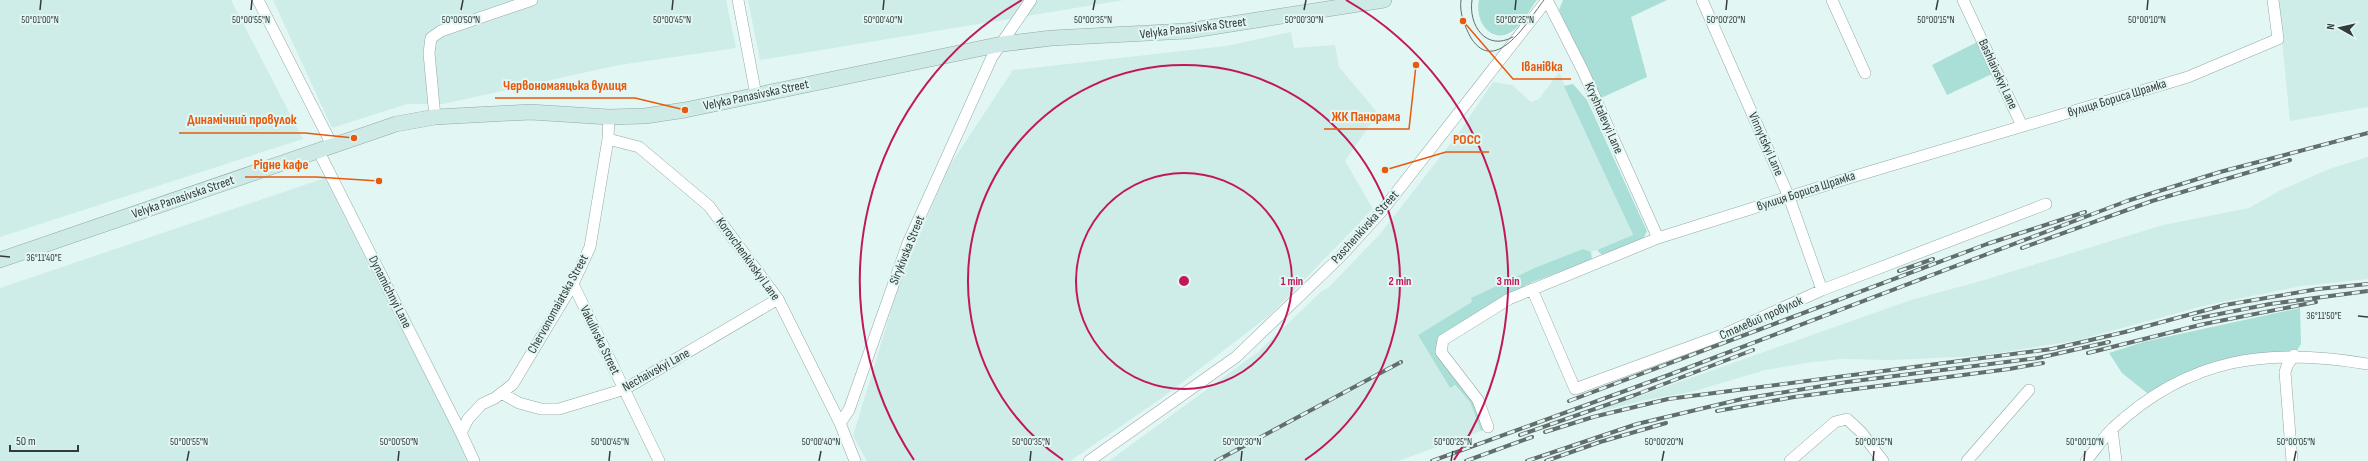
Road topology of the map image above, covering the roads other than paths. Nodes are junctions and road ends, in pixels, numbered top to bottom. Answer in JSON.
{"nodes":[{"id":1,"x":258,"y":0,"type":"edge"},
{"id":2,"x":532,"y":0,"type":"edge"},
{"id":3,"x":738,"y":0,"type":"edge"},
{"id":4,"x":1031,"y":0,"type":"edge"},
{"id":5,"x":1384,"y":0,"type":"edge"},
{"id":6,"x":1547,"y":0,"type":"edge"},
{"id":7,"x":1702,"y":0,"type":"edge"},
{"id":8,"x":1832,"y":0,"type":"edge"},
{"id":9,"x":1963,"y":0,"type":"edge"},
{"id":10,"x":2273,"y":0,"type":"edge"},
{"id":11,"x":1002,"y":44,"type":"junction"},
{"id":12,"x":1865,"y":73,"type":"dead end"},
{"id":13,"x":756,"y":95,"type":"junction"},
{"id":14,"x":435,"y":117,"type":"junction"},
{"id":15,"x":609,"y":117,"type":"junction"},
{"id":16,"x":2022,"y":126,"type":"junction"},
{"id":17,"x":608,"y":139,"type":"junction"},
{"id":18,"x":325,"y":148,"type":"junction"},
{"id":19,"x":1789,"y":197,"type":"junction"},
{"id":20,"x":2046,"y":204,"type":"dead end"},
{"id":21,"x":1658,"y":238,"type":"junction"},
{"id":22,"x":0,"y":260,"type":"edge"},
{"id":23,"x":573,"y":284,"type":"junction"},
{"id":24,"x":1532,"y":290,"type":"junction"},
{"id":25,"x":1822,"y":290,"type":"junction"},
{"id":26,"x":778,"y":299,"type":"junction"},
{"id":27,"x":2294,"y":355,"type":"junction"},
{"id":28,"x":2368,"y":364,"type":"edge"},
{"id":29,"x":625,"y":390,"type":"junction"},
{"id":30,"x":2029,"y":390,"type":"dead end"},
{"id":31,"x":501,"y":393,"type":"junction"},
{"id":32,"x":840,"y":423,"type":"junction"},
{"id":33,"x":1488,"y":427,"type":"dead end"},
{"id":34,"x":2112,"y":429,"type":"junction"},
{"id":35,"x":461,"y":433,"type":"junction"},
{"id":36,"x":474,"y":461,"type":"edge"},
{"id":37,"x":659,"y":461,"type":"edge"},
{"id":38,"x":855,"y":461,"type":"edge"},
{"id":39,"x":1089,"y":461,"type":"edge"},
{"id":40,"x":1790,"y":461,"type":"edge"},
{"id":41,"x":1883,"y":461,"type":"edge"},
{"id":42,"x":1967,"y":461,"type":"edge"},
{"id":43,"x":2086,"y":461,"type":"edge"},
{"id":44,"x":2116,"y":461,"type":"edge"},
{"id":45,"x":2292,"y":461,"type":"edge"}],
"edges":[{"from":1,"to":18,"type":"street","name":"Dynamichnyi Lane"},
{"from":2,"to":14,"type":"street"},
{"from":3,"to":13,"type":"street"},
{"from":4,"to":11,"type":"street","name":"Sirykivska Street"},
{"from":5,"to":11,"type":"street","name":"Velyka Panasivska Street"},
{"from":6,"to":21,"type":"street","name":"Kryshtalevyi Lane"},
{"from":6,"to":39,"type":"street","name":"Paschenkivska Street"},
{"from":7,"to":19,"type":"street","name":"Vinnytskyi Lane"},
{"from":8,"to":12,"type":"street"},
{"from":9,"to":16,"type":"street","name":"Bashlaivskyi Lane"},
{"from":10,"to":16,"type":"street","name":"вулиця Бориса Шрамка"},
{"from":11,"to":13,"type":"street","name":"Velyka Panasivska Street"},
{"from":11,"to":32,"type":"street","name":"Sirykivska Street"},
{"from":13,"to":15,"type":"street","name":"Velyka Panasivska Street"},
{"from":14,"to":15,"type":"street","name":"Velyka Panasivska Street"},
{"from":14,"to":18,"type":"street","name":"Velyka Panasivska Street"},
{"from":15,"to":17,"type":"street","name":"Chervonomaiatska Street"},
{"from":16,"to":19,"type":"street","name":"вулиця Бориса Шрамка"},
{"from":17,"to":23,"type":"street","name":"Chervonomaiatska Street"},
{"from":17,"to":26,"type":"street","name":"Korovchenkivskyi Lane"},
{"from":18,"to":22,"type":"street","name":"Velyka Panasivska Street"},
{"from":18,"to":35,"type":"street","name":"Dynamichnyi Lane"},
{"from":19,"to":21,"type":"street","name":"вулиця Бориса Шрамка"},
{"from":19,"to":25,"type":"street","name":"Vinnytskyi Lane"},
{"from":20,"to":25,"type":"street","name":"Сталевий провулок"},
{"from":21,"to":24,"type":"street","name":"вулиця Бориса Шрамка"},
{"from":23,"to":29,"type":"street","name":"Vakulivska Street"},
{"from":23,"to":31,"type":"street","name":"Chervonomaiatska Street"},
{"from":24,"to":25,"type":"street","name":"Сталевий провулок"},
{"from":24,"to":33,"type":"street","name":"вулиця Бориса Шрамка"},
{"from":26,"to":29,"type":"street","name":"Nechaivskyi Lane"},
{"from":26,"to":32,"type":"street","name":"Korovchenkivskyi Lane"},
{"from":27,"to":28,"type":"street"},
{"from":27,"to":34,"type":"street"},
{"from":27,"to":45,"type":"street"},
{"from":29,"to":31,"type":"street","name":"Nechaivskyi Lane"},
{"from":29,"to":37,"type":"street","name":"Vakulivska Street"},
{"from":30,"to":42,"type":"street"},
{"from":31,"to":35,"type":"street","name":"Chervonomaiatska Street"},
{"from":32,"to":38,"type":"street"},
{"from":34,"to":43,"type":"street"},
{"from":34,"to":44,"type":"street"},
{"from":35,"to":36,"type":"street"},
{"from":40,"to":41,"type":"street"}]}
